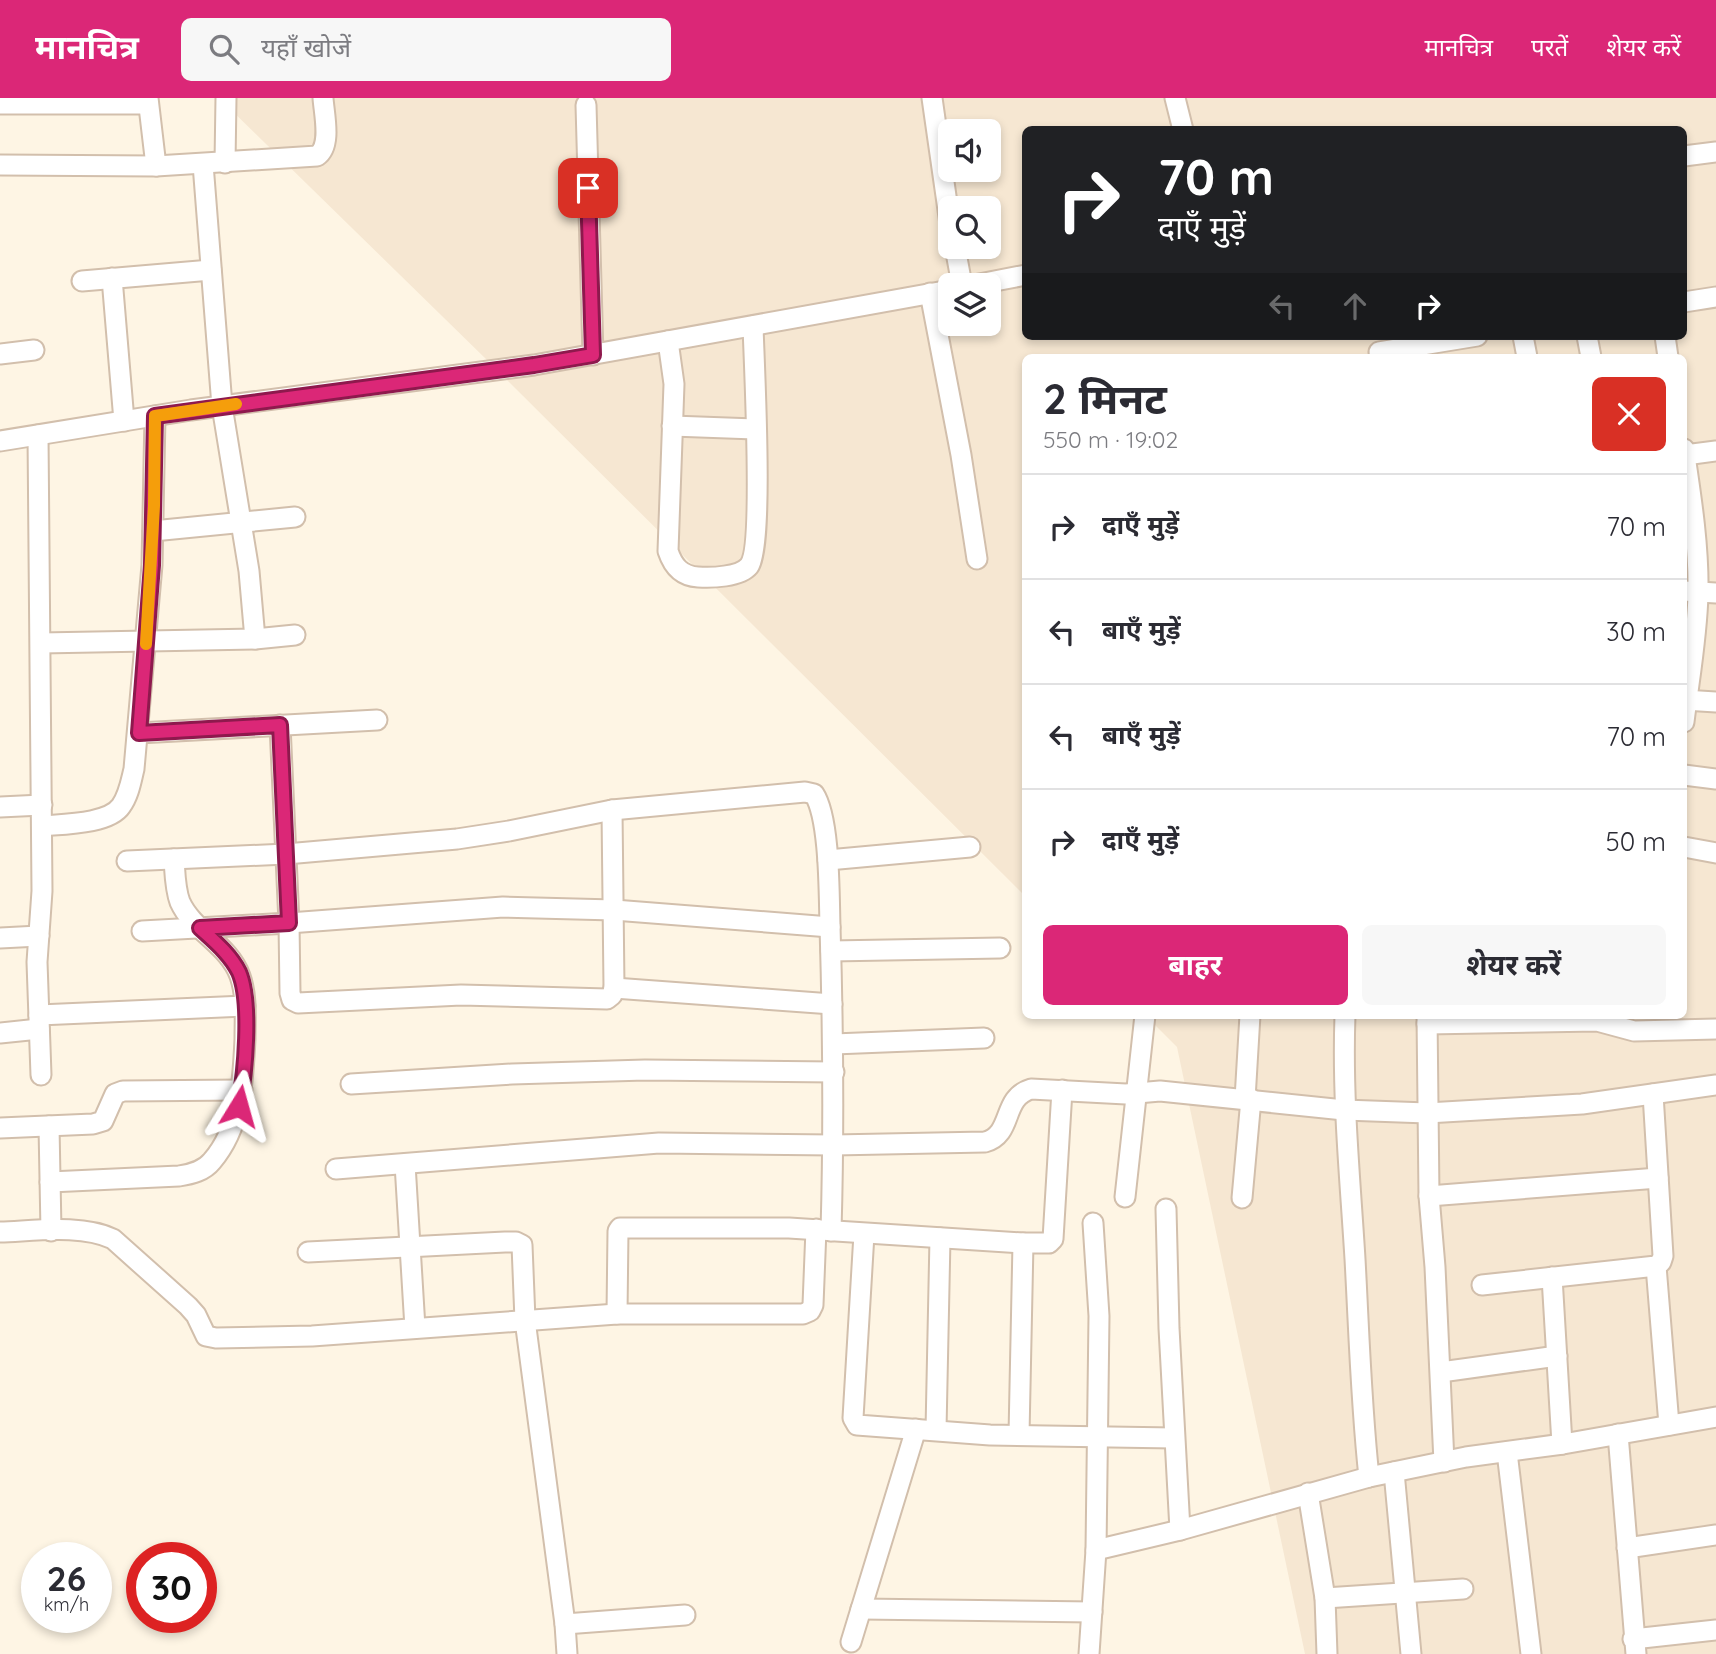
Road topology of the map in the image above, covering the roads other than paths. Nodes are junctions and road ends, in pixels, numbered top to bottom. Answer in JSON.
{"nodes":[{"id":1,"x":226,"y":98,"type":"edge"},
{"id":2,"x":323,"y":98,"type":"edge"},
{"id":3,"x":932,"y":98,"type":"edge"},
{"id":4,"x":1175,"y":98,"type":"edge"},
{"id":5,"x":45,"y":101,"type":"edge"},
{"id":6,"x":148,"y":101,"type":"edge"},
{"id":7,"x":0,"y":104,"type":"edge"},
{"id":8,"x":586,"y":105,"type":"dead end"},
{"id":9,"x":1182,"y":126,"type":"edge"},
{"id":10,"x":1716,"y":152,"type":"edge"},
{"id":11,"x":1687,"y":156,"type":"edge"},
{"id":12,"x":225,"y":163,"type":"junction"},
{"id":13,"x":204,"y":164,"type":"junction"},
{"id":14,"x":0,"y":165,"type":"edge"},
{"id":15,"x":156,"y":166,"type":"junction"},
{"id":16,"x":946,"y":196,"type":"edge"},
{"id":17,"x":211,"y":270,"type":"junction"},
{"id":18,"x":1022,"y":276,"type":"edge"},
{"id":19,"x":113,"y":278,"type":"junction"},
{"id":20,"x":1001,"y":280,"type":"edge"},
{"id":21,"x":82,"y":281,"type":"dead end"},
{"id":22,"x":938,"y":292,"type":"edge"},
{"id":23,"x":930,"y":293,"type":"junction"},
{"id":24,"x":1716,"y":297,"type":"edge"},
{"id":25,"x":1687,"y":302,"type":"edge"},
{"id":26,"x":754,"y":326,"type":"junction"},
{"id":27,"x":1444,"y":340,"type":"edge"},
{"id":28,"x":668,"y":341,"type":"junction"},
{"id":29,"x":1379,"y":348,"type":"edge"},
{"id":30,"x":34,"y":350,"type":"dead end"},
{"id":31,"x":0,"y":354,"type":"edge"},
{"id":32,"x":593,"y":355,"type":"junction"},
{"id":33,"x":222,"y":406,"type":"junction"},
{"id":34,"x":155,"y":416,"type":"junction"},
{"id":35,"x":124,"y":421,"type":"junction"},
{"id":36,"x":672,"y":426,"type":"junction"},
{"id":37,"x":755,"y":429,"type":"junction"},
{"id":38,"x":38,"y":435,"type":"junction"},
{"id":39,"x":0,"y":441,"type":"edge"},
{"id":40,"x":1716,"y":451,"type":"edge"},
{"id":41,"x":1687,"y":452,"type":"edge"},
{"id":42,"x":1687,"y":499,"type":"edge"},
{"id":43,"x":295,"y":517,"type":"dead end"},
{"id":44,"x":241,"y":524,"type":"junction"},
{"id":45,"x":153,"y":531,"type":"junction"},
{"id":46,"x":977,"y":559,"type":"dead end"},
{"id":47,"x":1699,"y":592,"type":"edge"},
{"id":48,"x":295,"y":635,"type":"dead end"},
{"id":49,"x":255,"y":639,"type":"junction"},
{"id":50,"x":146,"y":642,"type":"junction"},
{"id":51,"x":41,"y":643,"type":"junction"},
{"id":52,"x":1687,"y":688,"type":"edge"},
{"id":53,"x":1687,"y":700,"type":"edge"},
{"id":54,"x":1716,"y":702,"type":"edge"},
{"id":55,"x":377,"y":720,"type":"dead end"},
{"id":56,"x":280,"y":725,"type":"junction"},
{"id":57,"x":139,"y":733,"type":"junction"},
{"id":58,"x":1687,"y":775,"type":"edge"},
{"id":59,"x":1716,"y":779,"type":"edge"},
{"id":60,"x":42,"y":805,"type":"junction"},
{"id":61,"x":0,"y":807,"type":"edge"},
{"id":62,"x":612,"y":810,"type":"junction"},
{"id":63,"x":41,"y":826,"type":"junction"},
{"id":64,"x":970,"y":847,"type":"dead end"},
{"id":65,"x":1687,"y":848,"type":"edge"},
{"id":66,"x":1716,"y":853,"type":"edge"},
{"id":67,"x":286,"y":854,"type":"junction"},
{"id":68,"x":174,"y":859,"type":"junction"},
{"id":69,"x":828,"y":860,"type":"junction"},
{"id":70,"x":127,"y":861,"type":"dead end"},
{"id":71,"x":614,"y":910,"type":"junction"},
{"id":72,"x":289,"y":923,"type":"junction"},
{"id":73,"x":830,"y":927,"type":"junction"},
{"id":74,"x":200,"y":928,"type":"junction"},
{"id":75,"x":142,"y":931,"type":"dead end"},
{"id":76,"x":39,"y":936,"type":"junction"},
{"id":77,"x":0,"y":937,"type":"edge"},
{"id":78,"x":1000,"y":948,"type":"dead end"},
{"id":79,"x":831,"y":951,"type":"junction"},
{"id":80,"x":614,"y":988,"type":"junction"},
{"id":81,"x":832,"y":1004,"type":"junction"},
{"id":82,"x":245,"y":1006,"type":"junction"},
{"id":83,"x":1145,"y":1019,"type":"edge"},
{"id":84,"x":1250,"y":1019,"type":"edge"},
{"id":85,"x":1345,"y":1019,"type":"edge"},
{"id":86,"x":1427,"y":1020,"type":"edge"},
{"id":87,"x":39,"y":1022,"type":"junction"},
{"id":88,"x":1666,"y":1023,"type":"edge"},
{"id":89,"x":1716,"y":1029,"type":"edge"},
{"id":90,"x":0,"y":1033,"type":"edge"},
{"id":91,"x":984,"y":1038,"type":"dead end"},
{"id":92,"x":834,"y":1044,"type":"junction"},
{"id":93,"x":834,"y":1072,"type":"junction"},
{"id":94,"x":41,"y":1074,"type":"dead end"},
{"id":95,"x":351,"y":1084,"type":"dead end"},
{"id":96,"x":1716,"y":1085,"type":"edge"},
{"id":97,"x":242,"y":1090,"type":"junction"},
{"id":98,"x":1062,"y":1090,"type":"junction"},
{"id":99,"x":1136,"y":1093,"type":"junction"},
{"id":100,"x":1653,"y":1094,"type":"junction"},
{"id":101,"x":1248,"y":1099,"type":"junction"},
{"id":102,"x":1344,"y":1110,"type":"junction"},
{"id":103,"x":1427,"y":1113,"type":"junction"},
{"id":104,"x":49,"y":1126,"type":"junction"},
{"id":105,"x":0,"y":1128,"type":"edge"},
{"id":106,"x":834,"y":1145,"type":"junction"},
{"id":107,"x":405,"y":1164,"type":"junction"},
{"id":108,"x":336,"y":1170,"type":"dead end"},
{"id":109,"x":1658,"y":1178,"type":"junction"},
{"id":110,"x":50,"y":1182,"type":"junction"},
{"id":111,"x":1429,"y":1196,"type":"junction"},
{"id":112,"x":1125,"y":1197,"type":"dead end"},
{"id":113,"x":1242,"y":1198,"type":"dead end"},
{"id":114,"x":1167,"y":1209,"type":"dead end"},
{"id":115,"x":1093,"y":1223,"type":"dead end"},
{"id":116,"x":824,"y":1230,"type":"junction"},
{"id":117,"x":51,"y":1231,"type":"junction"},
{"id":118,"x":0,"y":1232,"type":"edge"},
{"id":119,"x":864,"y":1234,"type":"junction"},
{"id":120,"x":940,"y":1238,"type":"junction"},
{"id":121,"x":1023,"y":1243,"type":"junction"},
{"id":122,"x":410,"y":1247,"type":"junction"},
{"id":123,"x":308,"y":1252,"type":"dead end"},
{"id":124,"x":1656,"y":1266,"type":"junction"},
{"id":125,"x":1552,"y":1277,"type":"junction"},
{"id":126,"x":1482,"y":1285,"type":"dead end"},
{"id":127,"x":617,"y":1314,"type":"junction"},
{"id":128,"x":525,"y":1320,"type":"junction"},
{"id":129,"x":415,"y":1328,"type":"junction"},
{"id":130,"x":1557,"y":1356,"type":"junction"},
{"id":131,"x":1441,"y":1372,"type":"junction"},
{"id":132,"x":1716,"y":1417,"type":"edge"},
{"id":133,"x":1669,"y":1425,"type":"junction"},
{"id":134,"x":926,"y":1429,"type":"junction"},
{"id":135,"x":1618,"y":1434,"type":"junction"},
{"id":136,"x":1019,"y":1435,"type":"junction"},
{"id":137,"x":1097,"y":1437,"type":"junction"},
{"id":138,"x":1174,"y":1438,"type":"junction"},
{"id":139,"x":1562,"y":1444,"type":"junction"},
{"id":140,"x":1507,"y":1452,"type":"junction"},
{"id":141,"x":1444,"y":1462,"type":"junction"},
{"id":142,"x":1394,"y":1472,"type":"junction"},
{"id":143,"x":1369,"y":1477,"type":"junction"},
{"id":144,"x":1308,"y":1493,"type":"junction"},
{"id":145,"x":1180,"y":1530,"type":"junction"},
{"id":146,"x":1716,"y":1535,"type":"edge"},
{"id":147,"x":1627,"y":1548,"type":"junction"},
{"id":148,"x":1096,"y":1550,"type":"junction"},
{"id":149,"x":1463,"y":1589,"type":"dead end"},
{"id":150,"x":1407,"y":1593,"type":"junction"},
{"id":151,"x":1325,"y":1598,"type":"junction"},
{"id":152,"x":862,"y":1609,"type":"junction"},
{"id":153,"x":1092,"y":1612,"type":"junction"},
{"id":154,"x":685,"y":1615,"type":"dead end"},
{"id":155,"x":565,"y":1624,"type":"junction"},
{"id":156,"x":1716,"y":1630,"type":"edge"},
{"id":157,"x":851,"y":1642,"type":"dead end"},
{"id":158,"x":1634,"y":1646,"type":"edge"},
{"id":159,"x":567,"y":1654,"type":"edge"},
{"id":160,"x":1089,"y":1654,"type":"edge"},
{"id":161,"x":1327,"y":1654,"type":"edge"},
{"id":162,"x":1411,"y":1654,"type":"edge"},
{"id":163,"x":1531,"y":1654,"type":"edge"}],
"edges":[{"from":1,"to":12,"type":"street"},
{"from":2,"to":12,"type":"street"},
{"from":3,"to":16,"type":"street"},
{"from":4,"to":9,"type":"street"},
{"from":5,"to":6,"type":"street"},
{"from":5,"to":7,"type":"street"},
{"from":6,"to":15,"type":"street"},
{"from":8,"to":32,"type":"street"},
{"from":10,"to":11,"type":"street"},
{"from":12,"to":13,"type":"street"},
{"from":13,"to":15,"type":"street"},
{"from":13,"to":17,"type":"street"},
{"from":14,"to":15,"type":"street"},
{"from":17,"to":19,"type":"street"},
{"from":17,"to":33,"type":"street"},
{"from":18,"to":20,"type":"street"},
{"from":19,"to":21,"type":"street"},
{"from":19,"to":35,"type":"street"},
{"from":22,"to":23,"type":"street"},
{"from":23,"to":26,"type":"street"},
{"from":23,"to":46,"type":"street"},
{"from":24,"to":25,"type":"street"},
{"from":26,"to":28,"type":"street"},
{"from":26,"to":37,"type":"street"},
{"from":27,"to":29,"type":"street"},
{"from":28,"to":32,"type":"street"},
{"from":28,"to":36,"type":"street"},
{"from":30,"to":31,"type":"street"},
{"from":32,"to":33,"type":"street"},
{"from":33,"to":34,"type":"street"},
{"from":33,"to":44,"type":"street"},
{"from":34,"to":35,"type":"street"},
{"from":34,"to":45,"type":"street"},
{"from":35,"to":38,"type":"street"},
{"from":36,"to":37,"type":"street"},
{"from":36,"to":37,"type":"street"},
{"from":38,"to":39,"type":"street"},
{"from":38,"to":51,"type":"street"},
{"from":40,"to":41,"type":"street"},
{"from":42,"to":47,"type":"street"},
{"from":43,"to":44,"type":"street"},
{"from":44,"to":45,"type":"street"},
{"from":44,"to":49,"type":"street"},
{"from":45,"to":50,"type":"street"},
{"from":47,"to":52,"type":"street"},
{"from":48,"to":49,"type":"street"},
{"from":49,"to":50,"type":"street"},
{"from":50,"to":51,"type":"street"},
{"from":50,"to":57,"type":"street"},
{"from":51,"to":60,"type":"street"},
{"from":53,"to":54,"type":"street"},
{"from":55,"to":56,"type":"street"},
{"from":56,"to":57,"type":"street"},
{"from":56,"to":67,"type":"street"},
{"from":57,"to":63,"type":"street"},
{"from":58,"to":59,"type":"street"},
{"from":60,"to":61,"type":"street"},
{"from":60,"to":63,"type":"street"},
{"from":62,"to":67,"type":"street"},
{"from":62,"to":69,"type":"street"},
{"from":62,"to":71,"type":"street"},
{"from":63,"to":76,"type":"street"},
{"from":64,"to":69,"type":"street"},
{"from":65,"to":66,"type":"street"},
{"from":67,"to":68,"type":"street"},
{"from":67,"to":72,"type":"street"},
{"from":68,"to":70,"type":"street"},
{"from":68,"to":74,"type":"street"},
{"from":69,"to":73,"type":"street"},
{"from":71,"to":72,"type":"street"},
{"from":71,"to":73,"type":"street"},
{"from":71,"to":80,"type":"street"},
{"from":72,"to":74,"type":"street"},
{"from":72,"to":80,"type":"street"},
{"from":73,"to":79,"type":"street"},
{"from":74,"to":75,"type":"street"},
{"from":74,"to":82,"type":"street"},
{"from":76,"to":77,"type":"street"},
{"from":76,"to":87,"type":"street"},
{"from":78,"to":79,"type":"street"},
{"from":79,"to":81,"type":"street"},
{"from":80,"to":81,"type":"street"},
{"from":81,"to":92,"type":"street"},
{"from":82,"to":87,"type":"street"},
{"from":82,"to":97,"type":"street"},
{"from":83,"to":99,"type":"street"},
{"from":84,"to":101,"type":"street"},
{"from":85,"to":102,"type":"street"},
{"from":86,"to":88,"type":"street"},
{"from":86,"to":103,"type":"street"},
{"from":87,"to":90,"type":"street"},
{"from":87,"to":94,"type":"street"},
{"from":88,"to":89,"type":"street"},
{"from":91,"to":92,"type":"street"},
{"from":92,"to":93,"type":"street"},
{"from":93,"to":95,"type":"street"},
{"from":93,"to":106,"type":"street"},
{"from":96,"to":100,"type":"street"},
{"from":97,"to":104,"type":"street"},
{"from":97,"to":110,"type":"street"},
{"from":98,"to":99,"type":"street"},
{"from":98,"to":106,"type":"street"},
{"from":98,"to":121,"type":"street"},
{"from":99,"to":101,"type":"street"},
{"from":99,"to":112,"type":"street"},
{"from":100,"to":103,"type":"street"},
{"from":100,"to":109,"type":"street"},
{"from":101,"to":102,"type":"street"},
{"from":101,"to":113,"type":"street"},
{"from":102,"to":103,"type":"street"},
{"from":102,"to":143,"type":"street"},
{"from":103,"to":111,"type":"street"},
{"from":104,"to":105,"type":"street"},
{"from":104,"to":110,"type":"street"},
{"from":106,"to":107,"type":"street"},
{"from":106,"to":116,"type":"street"},
{"from":107,"to":108,"type":"street"},
{"from":107,"to":122,"type":"street"},
{"from":109,"to":111,"type":"street"},
{"from":109,"to":124,"type":"street"},
{"from":110,"to":117,"type":"street"},
{"from":111,"to":131,"type":"street"},
{"from":114,"to":138,"type":"street"},
{"from":115,"to":137,"type":"street"},
{"from":116,"to":119,"type":"street"},
{"from":116,"to":127,"type":"street"},
{"from":116,"to":127,"type":"street"},
{"from":117,"to":118,"type":"street"},
{"from":117,"to":129,"type":"street"},
{"from":119,"to":120,"type":"street"},
{"from":119,"to":134,"type":"street"},
{"from":120,"to":121,"type":"street"},
{"from":120,"to":134,"type":"street"},
{"from":121,"to":136,"type":"street"},
{"from":122,"to":123,"type":"street"},
{"from":122,"to":128,"type":"street"},
{"from":122,"to":129,"type":"street"},
{"from":124,"to":125,"type":"street"},
{"from":124,"to":133,"type":"street"},
{"from":125,"to":126,"type":"street"},
{"from":125,"to":130,"type":"street"},
{"from":127,"to":128,"type":"street"},
{"from":128,"to":129,"type":"street"},
{"from":128,"to":155,"type":"street"},
{"from":130,"to":131,"type":"street"},
{"from":130,"to":139,"type":"street"},
{"from":131,"to":141,"type":"street"},
{"from":132,"to":133,"type":"street"},
{"from":133,"to":135,"type":"street"},
{"from":134,"to":136,"type":"street"},
{"from":134,"to":152,"type":"street"},
{"from":135,"to":139,"type":"street"},
{"from":135,"to":147,"type":"street"},
{"from":136,"to":137,"type":"street"},
{"from":137,"to":138,"type":"street"},
{"from":137,"to":148,"type":"street"},
{"from":138,"to":145,"type":"street"},
{"from":139,"to":140,"type":"street"},
{"from":140,"to":141,"type":"street"},
{"from":140,"to":163,"type":"street"},
{"from":141,"to":142,"type":"street"},
{"from":142,"to":143,"type":"street"},
{"from":142,"to":150,"type":"street"},
{"from":143,"to":144,"type":"street"},
{"from":144,"to":145,"type":"street"},
{"from":144,"to":151,"type":"street"},
{"from":145,"to":148,"type":"street"},
{"from":146,"to":147,"type":"street"},
{"from":147,"to":158,"type":"street"},
{"from":148,"to":153,"type":"street"},
{"from":149,"to":150,"type":"street"},
{"from":150,"to":151,"type":"street"},
{"from":150,"to":162,"type":"street"},
{"from":151,"to":161,"type":"street"},
{"from":152,"to":153,"type":"street"},
{"from":152,"to":157,"type":"street"},
{"from":153,"to":160,"type":"street"},
{"from":154,"to":155,"type":"street"},
{"from":155,"to":159,"type":"street"},
{"from":156,"to":158,"type":"street"}]}
